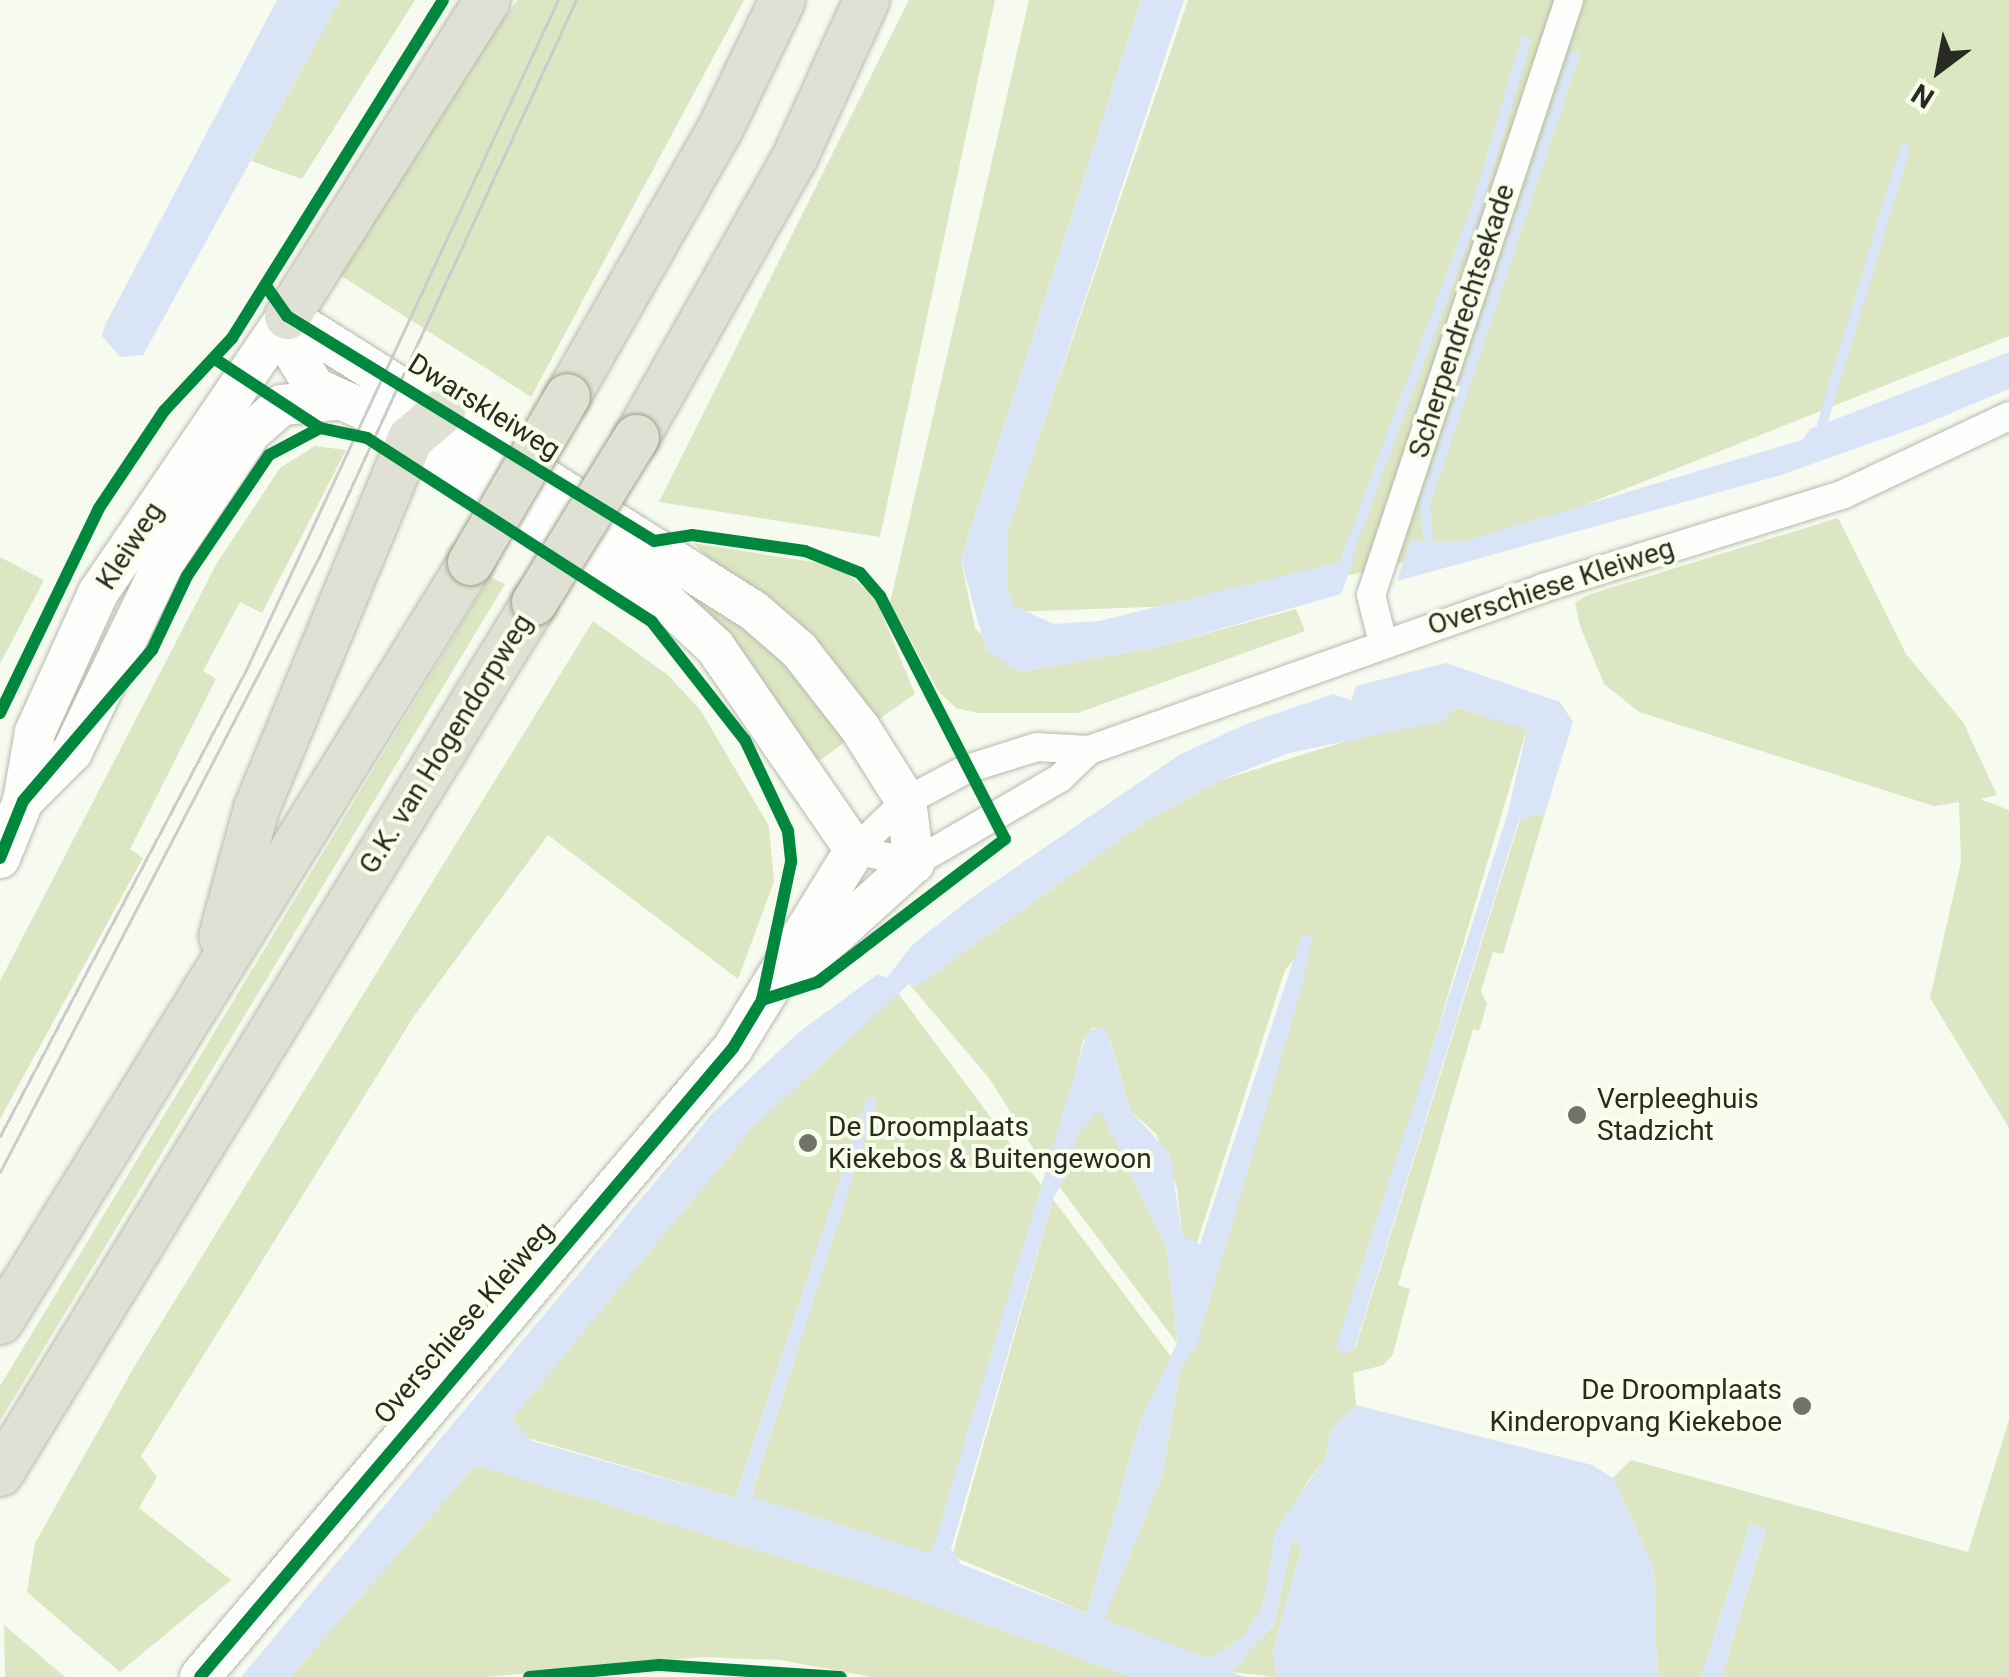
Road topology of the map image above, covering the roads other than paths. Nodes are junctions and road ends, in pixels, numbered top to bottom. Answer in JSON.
{"nodes":[{"id":1,"x":487,"y":0,"type":"edge"},
{"id":2,"x":782,"y":0,"type":"edge"},
{"id":3,"x":866,"y":0,"type":"edge"},
{"id":4,"x":1569,"y":0,"type":"edge"},
{"id":5,"x":288,"y":316,"type":"junction"},
{"id":6,"x":334,"y":400,"type":"junction"},
{"id":7,"x":2009,"y":416,"type":"edge"},
{"id":8,"x":426,"y":425,"type":"junction"},
{"id":9,"x":1383,"y":643,"type":"junction"},
{"id":10,"x":1089,"y":750,"type":"junction"},
{"id":11,"x":23,"y":801,"type":"junction"},
{"id":12,"x":906,"y":801,"type":"junction"},
{"id":13,"x":855,"y":850,"type":"junction"},
{"id":14,"x":0,"y":858,"type":"edge"},
{"id":15,"x":914,"y":862,"type":"junction"},
{"id":16,"x":212,"y":972,"type":"junction"},
{"id":17,"x":762,"y":1000,"type":"junction"},
{"id":18,"x":0,"y":1321,"type":"edge"},
{"id":19,"x":10,"y":1457,"type":"edge"},
{"id":20,"x":0,"y":1483,"type":"edge"},
{"id":21,"x":263,"y":1596,"type":"junction"},
{"id":22,"x":173,"y":1677,"type":"edge"},
{"id":23,"x":200,"y":1677,"type":"edge"}],
"edges":[{"from":1,"to":5,"type":"main road"},
{"from":2,"to":16,"type":"main road","bridge":true},
{"from":3,"to":19,"type":"main road","name":"G.K. van Hogendorpweg","bridge":true},
{"from":4,"to":9,"type":"street","name":"Scherpendrechtsekade"},
{"from":5,"to":6,"type":"street","name":"Dwarskleiweg"},
{"from":5,"to":8,"type":"street","name":"Dwarskleiweg"},
{"from":5,"to":11,"type":"street","name":"Kleiweg"},
{"from":6,"to":8,"type":"street","name":"Dwarskleiweg"},
{"from":6,"to":11,"type":"street","name":"Kleiweg"},
{"from":7,"to":9,"type":"street","name":"Overschiese Kleiweg"},
{"from":8,"to":12,"type":"street","name":"Dwarskleiweg"},
{"from":8,"to":13,"type":"street","name":"Dwarskleiweg"},
{"from":8,"to":16,"type":"main road"},
{"from":9,"to":10,"type":"street","name":"Overschiese Kleiweg"},
{"from":10,"to":12,"type":"street","name":"Overschiese Kleiweg"},
{"from":10,"to":15,"type":"street","name":"Overschiese Kleiweg"},
{"from":11,"to":14,"type":"street","name":"Kleiweg"},
{"from":12,"to":13,"type":"street","name":"Overschiese Kleiweg"},
{"from":12,"to":15,"type":"street","name":"Dwarskleiweg"},
{"from":13,"to":15,"type":"street"},
{"from":13,"to":17,"type":"street","name":"Overschiese Kleiweg"},
{"from":15,"to":17,"type":"street","name":"Overschiese Kleiweg"},
{"from":16,"to":18,"type":"main road"},
{"from":17,"to":21,"type":"street","name":"Overschiese Kleiweg"},
{"from":19,"to":20,"type":"main road","name":"G.K. van Hogendorpweg"},
{"from":21,"to":22,"type":"street","name":"Overschiese Kleiweg"},
{"from":21,"to":23,"type":"street","name":"Overschiese Kleiweg"}]}
